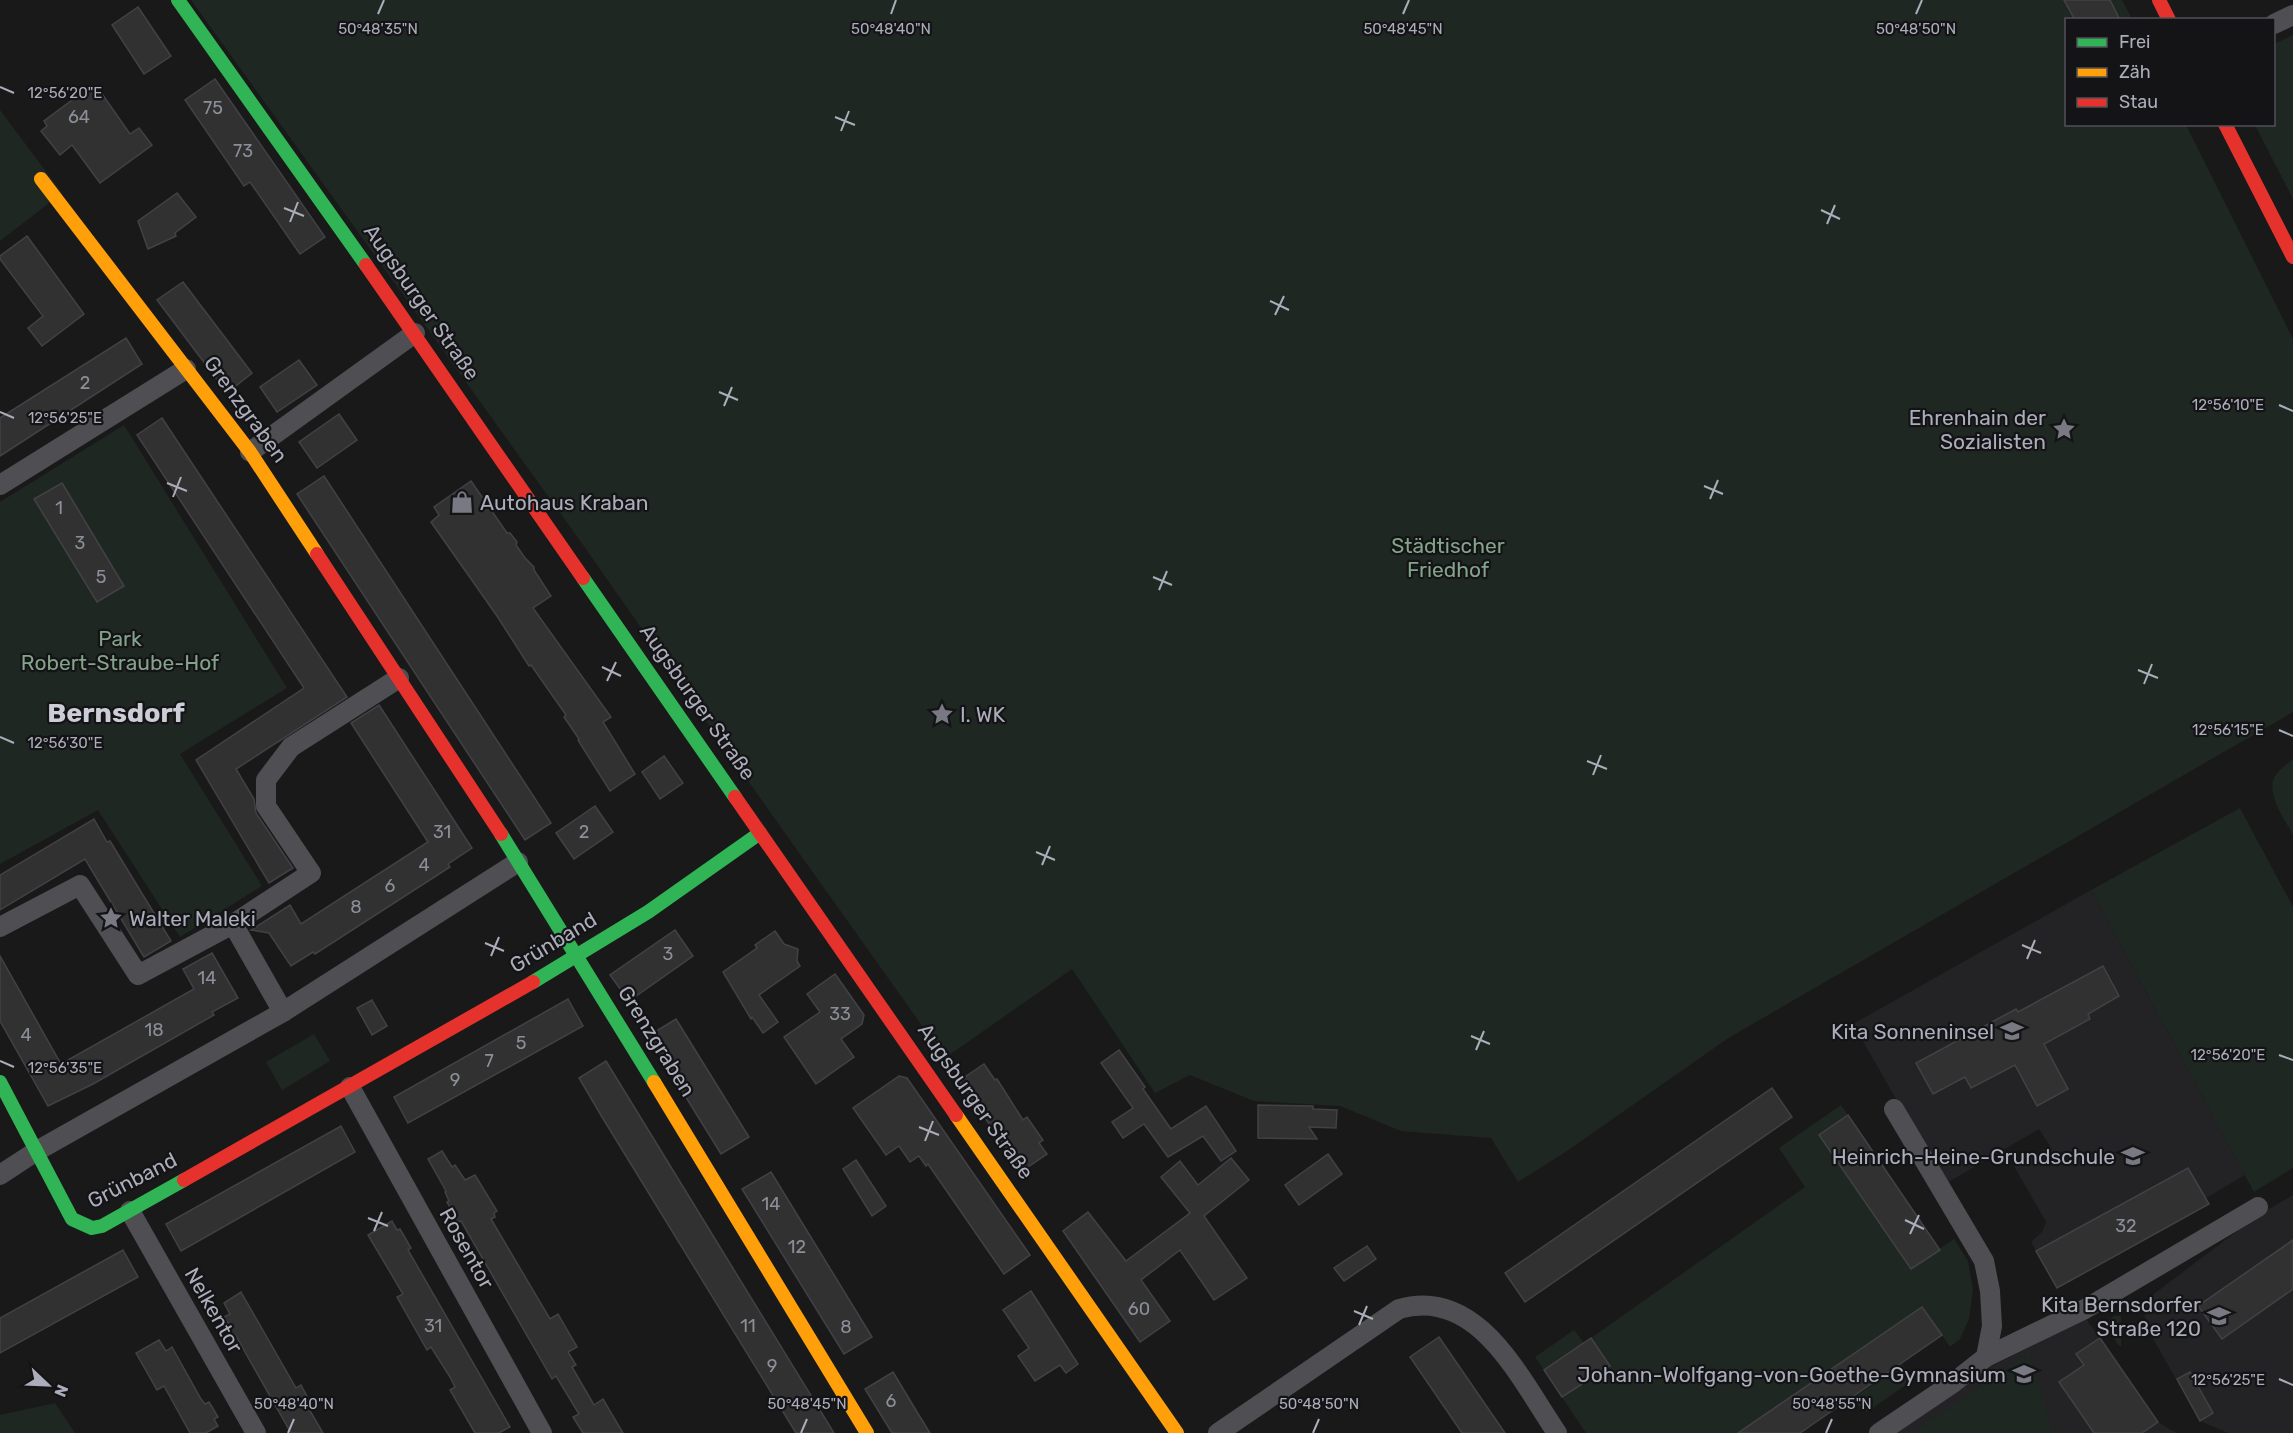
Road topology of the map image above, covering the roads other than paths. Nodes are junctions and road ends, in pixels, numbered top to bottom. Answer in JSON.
{"nodes":[{"id":1,"x":178,"y":0,"type":"edge"},
{"id":2,"x":2159,"y":0,"type":"edge"},
{"id":3,"x":2293,"y":15,"type":"edge"},
{"id":4,"x":2168,"y":18,"type":"edge"},
{"id":5,"x":2275,"y":24,"type":"edge"},
{"id":6,"x":2226,"y":126,"type":"edge"},
{"id":7,"x":41,"y":179,"type":"dead end"},
{"id":8,"x":2293,"y":257,"type":"edge"},
{"id":9,"x":415,"y":333,"type":"junction"},
{"id":10,"x":186,"y":369,"type":"junction"},
{"id":11,"x":250,"y":452,"type":"junction"},
{"id":12,"x":0,"y":485,"type":"edge"},
{"id":13,"x":399,"y":678,"type":"junction"},
{"id":14,"x":760,"y":833,"type":"junction"},
{"id":15,"x":518,"y":862,"type":"junction"},
{"id":16,"x":232,"y":924,"type":"junction"},
{"id":17,"x":0,"y":927,"type":"edge"},
{"id":18,"x":577,"y":957,"type":"junction"},
{"id":19,"x":283,"y":1012,"type":"junction"},
{"id":20,"x":0,"y":1082,"type":"edge"},
{"id":21,"x":350,"y":1087,"type":"junction"},
{"id":22,"x":1893,"y":1109,"type":"dead end"},
{"id":23,"x":35,"y":1152,"type":"junction"},
{"id":24,"x":0,"y":1175,"type":"edge"},
{"id":25,"x":2258,"y":1207,"type":"dead end"},
{"id":26,"x":130,"y":1211,"type":"junction"},
{"id":27,"x":1986,"y":1357,"type":"junction"},
{"id":28,"x":256,"y":1433,"type":"edge"},
{"id":29,"x":542,"y":1433,"type":"edge"},
{"id":30,"x":867,"y":1433,"type":"edge"},
{"id":31,"x":1177,"y":1433,"type":"edge"},
{"id":32,"x":1218,"y":1433,"type":"edge"},
{"id":33,"x":1557,"y":1433,"type":"edge"},
{"id":34,"x":1879,"y":1433,"type":"edge"}],
"edges":[{"from":1,"to":9,"type":"street","name":"Augsburger Straße"},
{"from":2,"to":4,"type":"street"},
{"from":3,"to":5,"type":"street"},
{"from":6,"to":8,"type":"street"},
{"from":7,"to":10,"type":"street","name":"Grenzgraben"},
{"from":9,"to":11,"type":"street"},
{"from":9,"to":14,"type":"street","name":"Augsburger Straße"},
{"from":10,"to":11,"type":"street","name":"Grenzgraben"},
{"from":10,"to":12,"type":"street"},
{"from":11,"to":13,"type":"street","name":"Grenzgraben"},
{"from":13,"to":15,"type":"street","name":"Grenzgraben"},
{"from":13,"to":16,"type":"street"},
{"from":14,"to":18,"type":"street","name":"Grünband"},
{"from":14,"to":31,"type":"street","name":"Augsburger Straße"},
{"from":15,"to":18,"type":"street","name":"Grenzgraben"},
{"from":15,"to":19,"type":"street"},
{"from":16,"to":17,"type":"street"},
{"from":16,"to":19,"type":"street"},
{"from":18,"to":21,"type":"street","name":"Grünband"},
{"from":18,"to":30,"type":"street","name":"Grenzgraben"},
{"from":19,"to":23,"type":"street"},
{"from":20,"to":23,"type":"street","name":"Grünband"},
{"from":21,"to":26,"type":"street","name":"Grünband"},
{"from":21,"to":29,"type":"street","name":"Rosentor"},
{"from":22,"to":27,"type":"street"},
{"from":23,"to":24,"type":"street"},
{"from":23,"to":26,"type":"street","name":"Grünband"},
{"from":25,"to":27,"type":"street"},
{"from":26,"to":28,"type":"street","name":"Nelkentor"},
{"from":27,"to":34,"type":"street"},
{"from":32,"to":33,"type":"street"}]}
